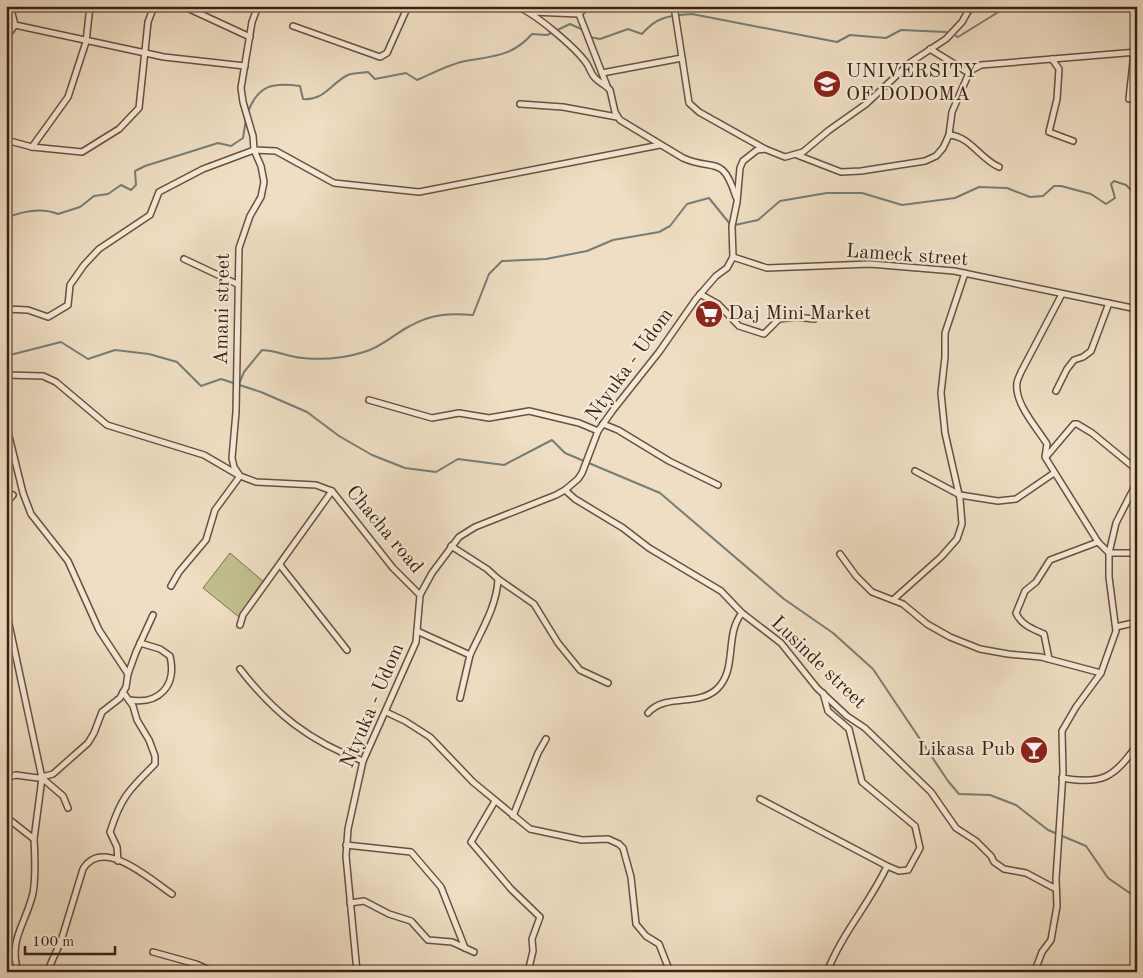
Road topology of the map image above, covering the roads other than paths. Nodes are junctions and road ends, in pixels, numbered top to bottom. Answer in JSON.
{"nodes":[{"id":1,"x":10,"y":6,"type":"edge"},
{"id":2,"x":90,"y":6,"type":"edge"},
{"id":3,"x":154,"y":6,"type":"edge"},
{"id":4,"x":183,"y":6,"type":"edge"},
{"id":5,"x":258,"y":6,"type":"edge"},
{"id":6,"x":408,"y":6,"type":"edge"},
{"id":7,"x":515,"y":6,"type":"edge"},
{"id":8,"x":587,"y":6,"type":"edge"},
{"id":9,"x":674,"y":6,"type":"edge"},
{"id":10,"x":971,"y":6,"type":"edge"},
{"id":11,"x":528,"y":9,"type":"edge"},
{"id":12,"x":579,"y":14,"type":"junction"},
{"id":13,"x":15,"y":25,"type":"junction"},
{"id":14,"x":293,"y":26,"type":"dead end"},
{"id":15,"x":6,"y":37,"type":"edge"},
{"id":16,"x":250,"y":37,"type":"junction"},
{"id":17,"x":86,"y":42,"type":"junction"},
{"id":18,"x":930,"y":49,"type":"junction"},
{"id":19,"x":1136,"y":52,"type":"edge"},
{"id":20,"x":144,"y":53,"type":"junction"},
{"id":21,"x":682,"y":58,"type":"junction"},
{"id":22,"x":1052,"y":59,"type":"junction"},
{"id":23,"x":245,"y":66,"type":"junction"},
{"id":24,"x":968,"y":72,"type":"junction"},
{"id":25,"x":602,"y":73,"type":"junction"},
{"id":26,"x":607,"y":86,"type":"junction"},
{"id":27,"x":1129,"y":99,"type":"dead end"},
{"id":28,"x":520,"y":104,"type":"dead end"},
{"id":29,"x":616,"y":117,"type":"junction"},
{"id":30,"x":948,"y":135,"type":"junction"},
{"id":31,"x":6,"y":140,"type":"edge"},
{"id":32,"x":1073,"y":141,"type":"dead end"},
{"id":33,"x":660,"y":146,"type":"junction"},
{"id":34,"x":32,"y":147,"type":"junction"},
{"id":35,"x":765,"y":149,"type":"junction"},
{"id":36,"x":254,"y":150,"type":"junction"},
{"id":37,"x":796,"y":156,"type":"junction"},
{"id":38,"x":998,"y":168,"type":"dead end"},
{"id":39,"x":737,"y":202,"type":"junction"},
{"id":40,"x":733,"y":257,"type":"junction"},
{"id":41,"x":184,"y":259,"type":"dead end"},
{"id":42,"x":965,"y":273,"type":"junction"},
{"id":43,"x":237,"y":284,"type":"junction"},
{"id":44,"x":700,"y":294,"type":"junction"},
{"id":45,"x":1062,"y":294,"type":"junction"},
{"id":46,"x":1109,"y":303,"type":"junction"},
{"id":47,"x":6,"y":309,"type":"edge"},
{"id":48,"x":1137,"y":309,"type":"edge"},
{"id":49,"x":814,"y":319,"type":"dead end"},
{"id":50,"x":6,"y":375,"type":"edge"},
{"id":51,"x":1056,"y":391,"type":"dead end"},
{"id":52,"x":369,"y":400,"type":"dead end"},
{"id":53,"x":6,"y":424,"type":"edge"},
{"id":54,"x":603,"y":424,"type":"junction"},
{"id":55,"x":598,"y":431,"type":"junction"},
{"id":56,"x":1045,"y":457,"type":"junction"},
{"id":57,"x":1137,"y":470,"type":"edge"},
{"id":58,"x":916,"y":471,"type":"dead end"},
{"id":59,"x":1054,"y":473,"type":"junction"},
{"id":60,"x":240,"y":476,"type":"junction"},
{"id":61,"x":1137,"y":482,"type":"edge"},
{"id":62,"x":718,"y":485,"type":"dead end"},
{"id":63,"x":565,"y":490,"type":"junction"},
{"id":64,"x":332,"y":491,"type":"junction"},
{"id":65,"x":13,"y":495,"type":"dead end"},
{"id":66,"x":960,"y":496,"type":"junction"},
{"id":67,"x":6,"y":504,"type":"edge"},
{"id":68,"x":1098,"y":542,"type":"junction"},
{"id":69,"x":451,"y":546,"type":"junction"},
{"id":70,"x":1109,"y":553,"type":"junction"},
{"id":71,"x":1137,"y":553,"type":"edge"},
{"id":72,"x":840,"y":554,"type":"dead end"},
{"id":73,"x":280,"y":565,"type":"junction"},
{"id":74,"x":498,"y":579,"type":"junction"},
{"id":75,"x":171,"y":586,"type":"dead end"},
{"id":76,"x":420,"y":595,"type":"junction"},
{"id":77,"x":894,"y":599,"type":"junction"},
{"id":78,"x":6,"y":610,"type":"edge"},
{"id":79,"x":742,"y":613,"type":"junction"},
{"id":80,"x":153,"y":615,"type":"dead end"},
{"id":81,"x":1137,"y":622,"type":"edge"},
{"id":82,"x":240,"y":625,"type":"dead end"},
{"id":83,"x":1116,"y":627,"type":"junction"},
{"id":84,"x":417,"y":631,"type":"junction"},
{"id":85,"x":140,"y":643,"type":"junction"},
{"id":86,"x":347,"y":650,"type":"dead end"},
{"id":87,"x":470,"y":654,"type":"junction"},
{"id":88,"x":1049,"y":659,"type":"junction"},
{"id":89,"x":240,"y":669,"type":"dead end"},
{"id":90,"x":1101,"y":673,"type":"junction"},
{"id":91,"x":128,"y":674,"type":"junction"},
{"id":92,"x":608,"y":683,"type":"dead end"},
{"id":93,"x":823,"y":692,"type":"junction"},
{"id":94,"x":122,"y":695,"type":"junction"},
{"id":95,"x":460,"y":698,"type":"dead end"},
{"id":96,"x":128,"y":700,"type":"junction"},
{"id":97,"x":386,"y":712,"type":"junction"},
{"id":98,"x":648,"y":713,"type":"dead end"},
{"id":99,"x":546,"y":739,"type":"dead end"},
{"id":100,"x":1137,"y":745,"type":"edge"},
{"id":101,"x":363,"y":761,"type":"junction"},
{"id":102,"x":6,"y":778,"type":"edge"},
{"id":103,"x":42,"y":778,"type":"junction"},
{"id":104,"x":1062,"y":778,"type":"junction"},
{"id":105,"x":760,"y":799,"type":"dead end"},
{"id":106,"x":495,"y":801,"type":"junction"},
{"id":107,"x":68,"y":808,"type":"dead end"},
{"id":108,"x":513,"y":816,"type":"junction"},
{"id":109,"x":6,"y":817,"type":"edge"},
{"id":110,"x":34,"y":839,"type":"junction"},
{"id":111,"x":346,"y":845,"type":"junction"},
{"id":112,"x":118,"y":861,"type":"junction"},
{"id":113,"x":887,"y":866,"type":"junction"},
{"id":114,"x":1056,"y":889,"type":"junction"},
{"id":115,"x":172,"y":894,"type":"dead end"},
{"id":116,"x":350,"y":903,"type":"junction"},
{"id":117,"x":465,"y":948,"type":"junction"},
{"id":118,"x":153,"y":952,"type":"dead end"},
{"id":119,"x":474,"y":952,"type":"dead end"},
{"id":120,"x":1137,"y":967,"type":"edge"},
{"id":121,"x":358,"y":971,"type":"edge"},
{"id":122,"x":18,"y":972,"type":"edge"},
{"id":123,"x":47,"y":972,"type":"edge"},
{"id":124,"x":214,"y":972,"type":"edge"},
{"id":125,"x":528,"y":972,"type":"edge"},
{"id":126,"x":670,"y":972,"type":"edge"},
{"id":127,"x":828,"y":972,"type":"edge"},
{"id":128,"x":1036,"y":972,"type":"edge"},
{"id":129,"x":1120,"y":972,"type":"edge"}],
"edges":[{"from":1,"to":13,"type":"street"},
{"from":2,"to":17,"type":"street"},
{"from":3,"to":20,"type":"street"},
{"from":4,"to":16,"type":"street"},
{"from":5,"to":16,"type":"street","name":"Amani street"},
{"from":6,"to":14,"type":"street"},
{"from":7,"to":11,"type":"street"},
{"from":8,"to":12,"type":"street"},
{"from":9,"to":21,"type":"street"},
{"from":10,"to":18,"type":"street"},
{"from":11,"to":12,"type":"street"},
{"from":11,"to":26,"type":"street"},
{"from":12,"to":25,"type":"street"},
{"from":13,"to":15,"type":"street"},
{"from":13,"to":17,"type":"street"},
{"from":16,"to":23,"type":"street","name":"Amani street"},
{"from":17,"to":20,"type":"street"},
{"from":17,"to":34,"type":"street"},
{"from":18,"to":24,"type":"street"},
{"from":18,"to":37,"type":"street"},
{"from":19,"to":22,"type":"street"},
{"from":19,"to":27,"type":"street"},
{"from":20,"to":23,"type":"street"},
{"from":20,"to":34,"type":"street"},
{"from":21,"to":25,"type":"street"},
{"from":21,"to":35,"type":"street"},
{"from":22,"to":24,"type":"street"},
{"from":22,"to":32,"type":"street"},
{"from":23,"to":36,"type":"street","name":"Amani street"},
{"from":24,"to":30,"type":"street"},
{"from":25,"to":26,"type":"street"},
{"from":26,"to":29,"type":"street"},
{"from":28,"to":29,"type":"street"},
{"from":29,"to":33,"type":"street"},
{"from":30,"to":37,"type":"street"},
{"from":30,"to":38,"type":"street"},
{"from":31,"to":34,"type":"street"},
{"from":33,"to":36,"type":"street"},
{"from":33,"to":39,"type":"street"},
{"from":35,"to":37,"type":"street"},
{"from":35,"to":39,"type":"street"},
{"from":36,"to":43,"type":"street","name":"Amani street"},
{"from":36,"to":47,"type":"street"},
{"from":39,"to":40,"type":"street"},
{"from":40,"to":42,"type":"street","name":"Lameck street"},
{"from":40,"to":44,"type":"street","name":"Ntyuka - Udom"},
{"from":41,"to":43,"type":"street"},
{"from":42,"to":45,"type":"street","name":"Lameck street"},
{"from":42,"to":66,"type":"street"},
{"from":43,"to":60,"type":"street","name":"Amani street"},
{"from":44,"to":49,"type":"street"},
{"from":44,"to":54,"type":"street","name":"Ntyuka - Udom"},
{"from":45,"to":46,"type":"street","name":"Lameck street"},
{"from":45,"to":56,"type":"street"},
{"from":46,"to":48,"type":"street","name":"Lameck street"},
{"from":46,"to":51,"type":"street"},
{"from":50,"to":60,"type":"street","name":"Chacha road"},
{"from":52,"to":55,"type":"street"},
{"from":53,"to":91,"type":"street"},
{"from":54,"to":55,"type":"street","name":"Ntyuka - Udom"},
{"from":54,"to":62,"type":"street"},
{"from":55,"to":63,"type":"street","name":"Ntyuka - Udom"},
{"from":56,"to":57,"type":"street"},
{"from":56,"to":59,"type":"street"},
{"from":58,"to":66,"type":"street"},
{"from":59,"to":66,"type":"street"},
{"from":59,"to":68,"type":"street"},
{"from":60,"to":64,"type":"street","name":"Chacha road"},
{"from":60,"to":75,"type":"street"},
{"from":61,"to":70,"type":"street"},
{"from":63,"to":69,"type":"street","name":"Ntyuka - Udom"},
{"from":63,"to":79,"type":"street","name":"Lusinde street"},
{"from":64,"to":73,"type":"street"},
{"from":64,"to":76,"type":"street","name":"Chacha road"},
{"from":65,"to":67,"type":"street"},
{"from":66,"to":77,"type":"street"},
{"from":68,"to":70,"type":"street"},
{"from":68,"to":88,"type":"street"},
{"from":69,"to":74,"type":"street"},
{"from":69,"to":76,"type":"street","name":"Ntyuka - Udom"},
{"from":70,"to":71,"type":"street"},
{"from":70,"to":83,"type":"street"},
{"from":72,"to":77,"type":"street"},
{"from":73,"to":82,"type":"street"},
{"from":73,"to":86,"type":"street"},
{"from":74,"to":87,"type":"street"},
{"from":74,"to":92,"type":"street"},
{"from":76,"to":84,"type":"street","name":"Ntyuka - Udom"},
{"from":77,"to":88,"type":"street"},
{"from":78,"to":103,"type":"street"},
{"from":79,"to":93,"type":"street","name":"Lusinde street"},
{"from":79,"to":98,"type":"street"},
{"from":80,"to":85,"type":"street"},
{"from":81,"to":83,"type":"street"},
{"from":83,"to":90,"type":"street"},
{"from":84,"to":87,"type":"street"},
{"from":84,"to":97,"type":"street","name":"Ntyuka - Udom"},
{"from":85,"to":91,"type":"street"},
{"from":85,"to":96,"type":"street"},
{"from":87,"to":95,"type":"street"},
{"from":88,"to":90,"type":"street"},
{"from":89,"to":101,"type":"street"},
{"from":90,"to":104,"type":"street"},
{"from":91,"to":94,"type":"street"},
{"from":93,"to":113,"type":"street"},
{"from":93,"to":114,"type":"street","name":"Lusinde street"},
{"from":94,"to":96,"type":"street"},
{"from":94,"to":103,"type":"street"},
{"from":96,"to":112,"type":"street"},
{"from":97,"to":101,"type":"street","name":"Ntyuka - Udom"},
{"from":97,"to":106,"type":"street"},
{"from":99,"to":108,"type":"street"},
{"from":100,"to":104,"type":"street"},
{"from":101,"to":111,"type":"street","name":"Ntyuka - Udom"},
{"from":102,"to":103,"type":"street"},
{"from":103,"to":107,"type":"street"},
{"from":103,"to":110,"type":"street"},
{"from":104,"to":114,"type":"street"},
{"from":105,"to":113,"type":"street"},
{"from":106,"to":108,"type":"street"},
{"from":106,"to":125,"type":"street"},
{"from":108,"to":126,"type":"street"},
{"from":109,"to":110,"type":"street"},
{"from":110,"to":122,"type":"street"},
{"from":111,"to":116,"type":"street","name":"Ntyuka - Udom"},
{"from":111,"to":117,"type":"street"},
{"from":112,"to":115,"type":"street"},
{"from":112,"to":123,"type":"street"},
{"from":113,"to":127,"type":"street"},
{"from":114,"to":128,"type":"street"},
{"from":116,"to":117,"type":"street"},
{"from":116,"to":121,"type":"street","name":"Ntyuka - Udom"},
{"from":117,"to":119,"type":"street"},
{"from":118,"to":124,"type":"street"},
{"from":120,"to":129,"type":"street"}]}
